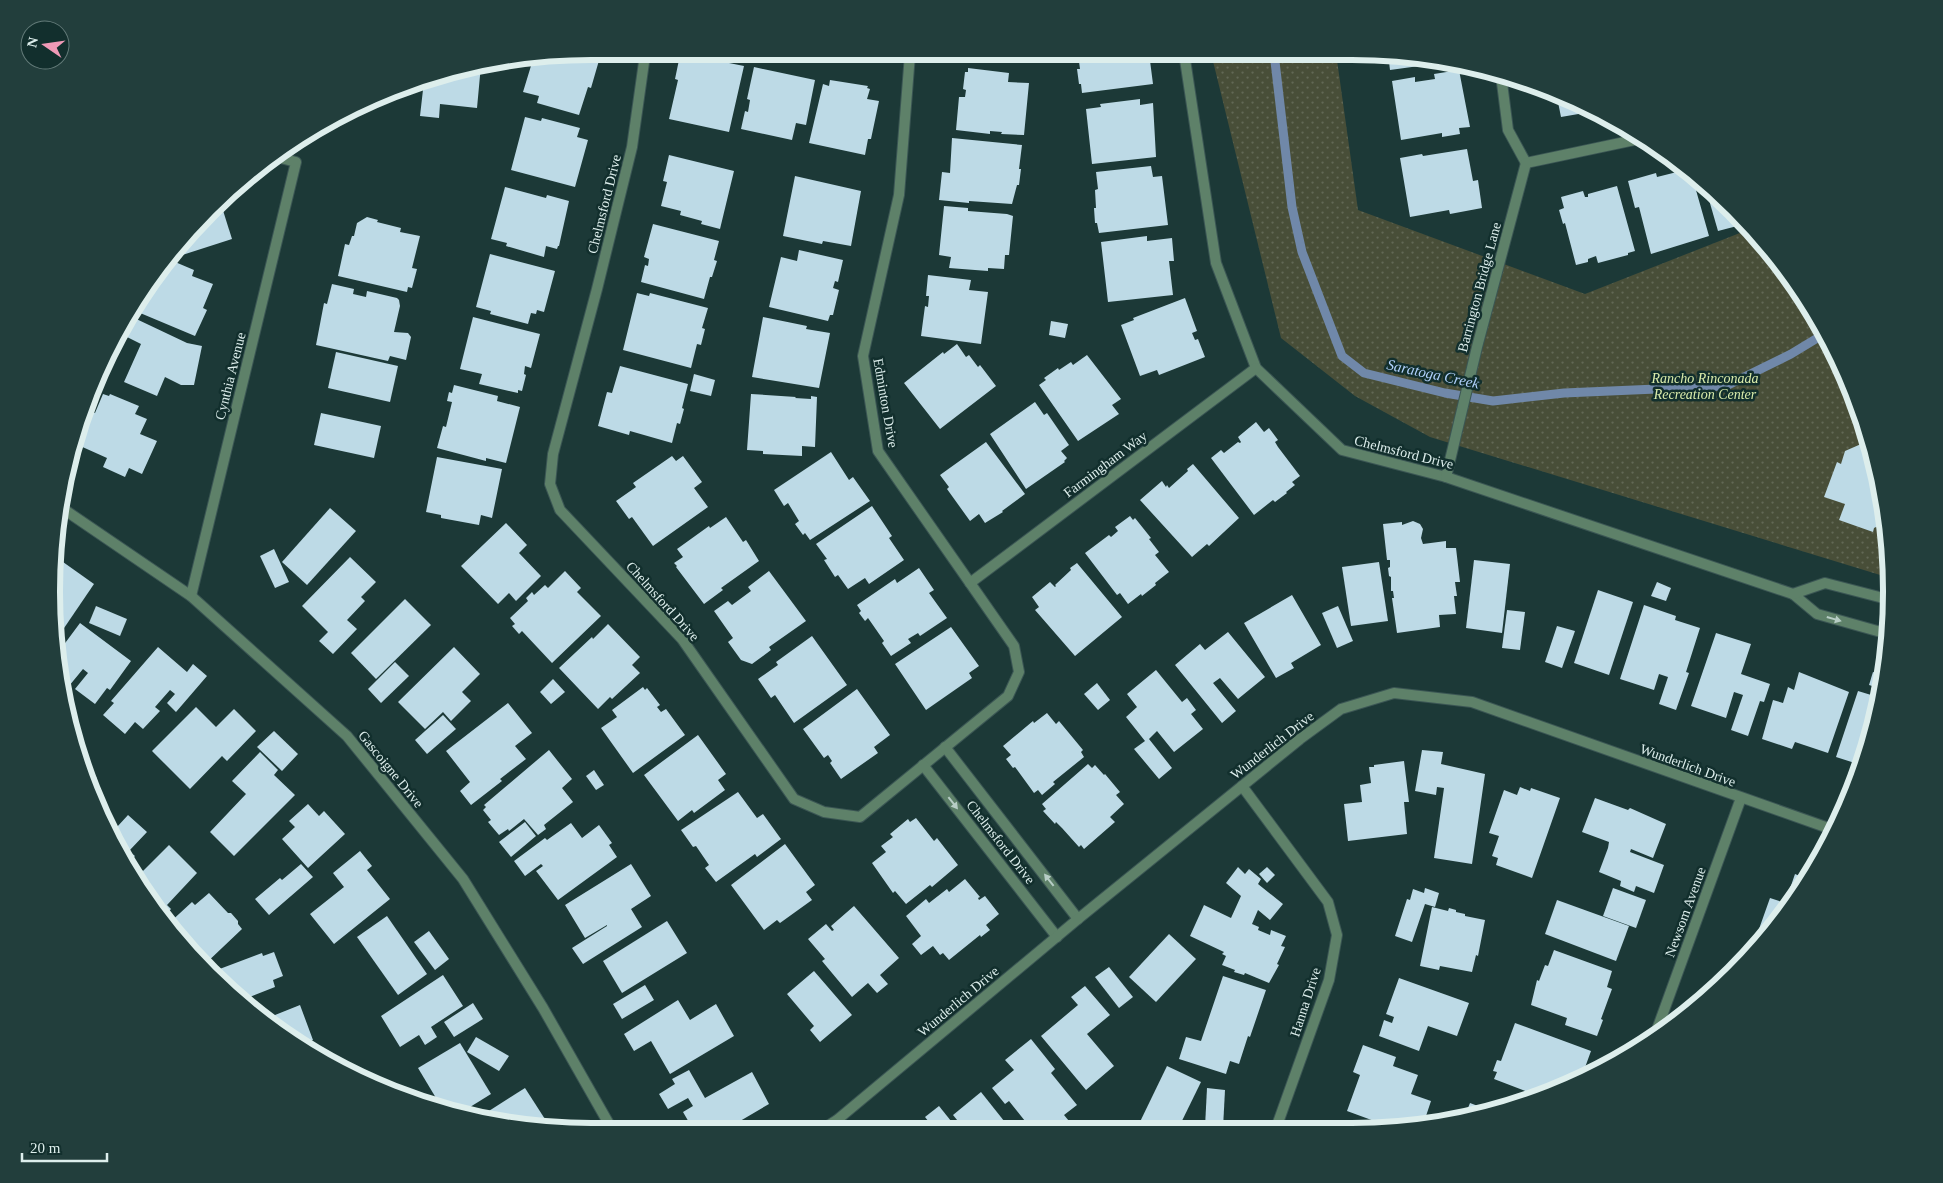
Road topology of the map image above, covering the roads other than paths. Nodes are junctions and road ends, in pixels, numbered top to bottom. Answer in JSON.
{"nodes":[{"id":1,"x":644,"y":60,"type":"edge"},
{"id":2,"x":910,"y":60,"type":"edge"},
{"id":3,"x":1185,"y":60,"type":"edge"},
{"id":4,"x":1502,"y":82,"type":"edge"},
{"id":5,"x":1632,"y":141,"type":"edge"},
{"id":6,"x":284,"y":159,"type":"edge"},
{"id":7,"x":1526,"y":163,"type":"junction"},
{"id":8,"x":1256,"y":368,"type":"junction"},
{"id":9,"x":1446,"y":477,"type":"junction"},
{"id":10,"x":67,"y":511,"type":"edge"},
{"id":11,"x":970,"y":582,"type":"junction"},
{"id":12,"x":1793,"y":594,"type":"junction"},
{"id":13,"x":191,"y":596,"type":"junction"},
{"id":14,"x":1883,"y":598,"type":"edge"},
{"id":15,"x":1881,"y":632,"type":"edge"},
{"id":16,"x":945,"y":747,"type":"junction"},
{"id":17,"x":923,"y":765,"type":"junction"},
{"id":18,"x":1242,"y":786,"type":"junction"},
{"id":19,"x":1741,"y":798,"type":"junction"},
{"id":20,"x":1828,"y":828,"type":"edge"},
{"id":21,"x":1078,"y":919,"type":"junction"},
{"id":22,"x":1057,"y":937,"type":"junction"},
{"id":23,"x":1659,"y":1025,"type":"edge"},
{"id":24,"x":608,"y":1123,"type":"edge"},
{"id":25,"x":832,"y":1123,"type":"edge"},
{"id":26,"x":1277,"y":1123,"type":"edge"}],
"edges":[{"from":1,"to":17,"type":"street","name":"Chelmsford Drive"},
{"from":2,"to":11,"type":"street","name":"Edminton Drive"},
{"from":3,"to":8,"type":"street","name":"Chelmsford Drive"},
{"from":4,"to":7,"type":"street"},
{"from":5,"to":7,"type":"street"},
{"from":6,"to":13,"type":"street","name":"Cynthia Avenue"},
{"from":7,"to":9,"type":"street","name":"Barrington Bridge Lane"},
{"from":8,"to":9,"type":"street","name":"Chelmsford Drive"},
{"from":8,"to":11,"type":"street","name":"Farmingham Way"},
{"from":9,"to":12,"type":"street","name":"Chelmsford Drive"},
{"from":10,"to":13,"type":"street","name":"Gascoigne Drive"},
{"from":11,"to":16,"type":"street","name":"Edminton Drive"},
{"from":12,"to":14,"type":"street"},
{"from":12,"to":15,"type":"street","name":"Chelmsford Drive","one_way":true},
{"from":13,"to":24,"type":"street","name":"Gascoigne Drive"},
{"from":16,"to":17,"type":"street","name":"Edminton Drive"},
{"from":21,"to":16,"type":"street","name":"Chelmsford Drive","one_way":true},
{"from":17,"to":22,"type":"street","name":"Chelmsford Drive","one_way":true},
{"from":18,"to":19,"type":"street","name":"Wunderlich Drive"},
{"from":18,"to":21,"type":"street","name":"Wunderlich Drive"},
{"from":18,"to":26,"type":"street","name":"Hanna Drive"},
{"from":19,"to":20,"type":"street","name":"Wunderlich Drive"},
{"from":19,"to":23,"type":"street","name":"Newsom Avenue"},
{"from":21,"to":22,"type":"street","name":"Wunderlich Drive"},
{"from":22,"to":25,"type":"street","name":"Wunderlich Drive"}]}
